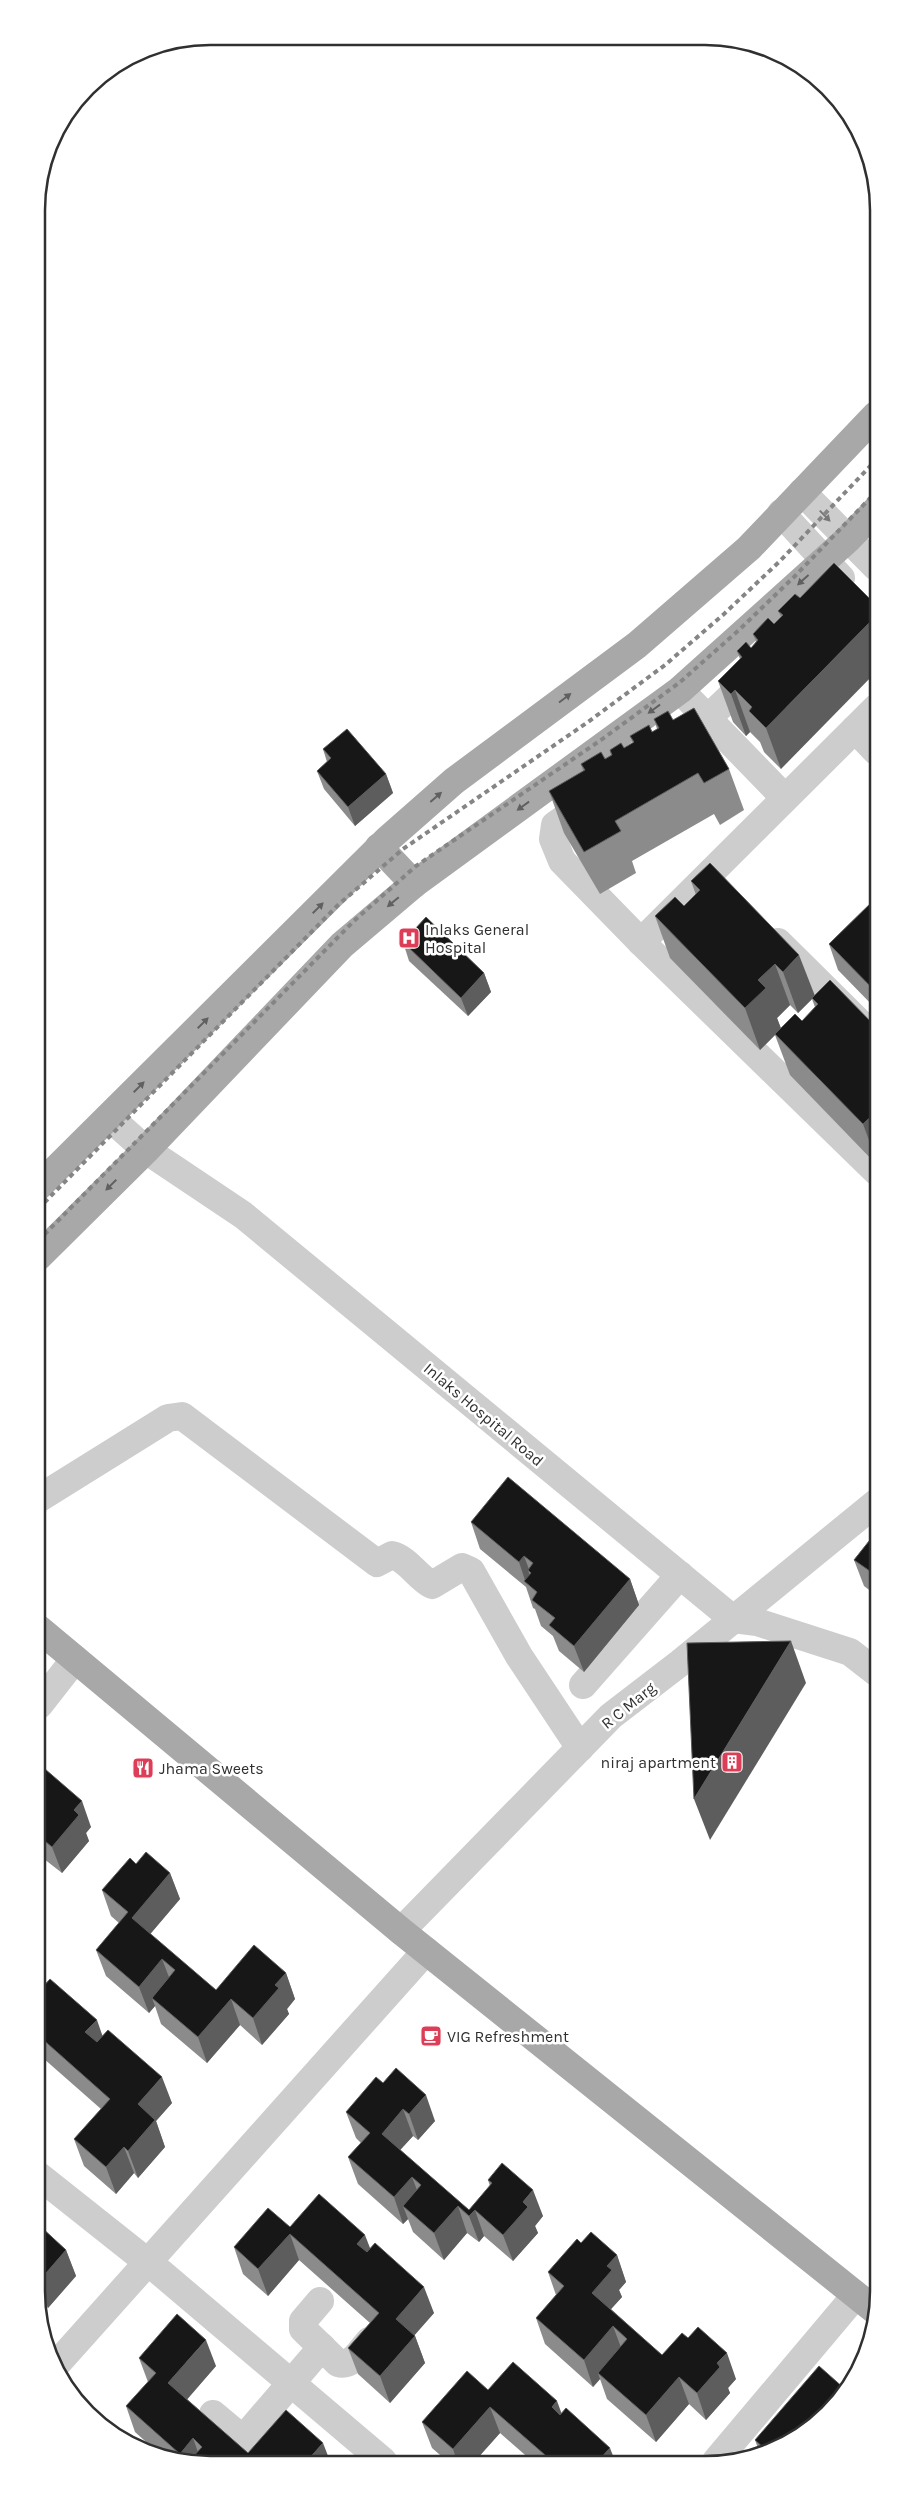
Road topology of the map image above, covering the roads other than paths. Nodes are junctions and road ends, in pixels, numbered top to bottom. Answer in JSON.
{"nodes":[{"id":1,"x":870,"y":421,"type":"edge"},
{"id":2,"x":802,"y":492,"type":"junction"},
{"id":3,"x":781,"y":513,"type":"junction"},
{"id":4,"x":870,"y":516,"type":"edge"},
{"id":5,"x":848,"y":539,"type":"junction"},
{"id":6,"x":870,"y":559,"type":"edge"},
{"id":7,"x":824,"y":561,"type":"junction"},
{"id":8,"x":848,"y":594,"type":"edge"},
{"id":9,"x":771,"y":658,"type":"edge"},
{"id":10,"x":680,"y":690,"type":"junction"},
{"id":11,"x":870,"y":714,"type":"edge"},
{"id":12,"x":708,"y":718,"type":"junction"},
{"id":13,"x":855,"y":729,"type":"junction"},
{"id":14,"x":870,"y":745,"type":"edge"},
{"id":15,"x":652,"y":758,"type":"edge"},
{"id":16,"x":612,"y":786,"type":"edge"},
{"id":17,"x":786,"y":798,"type":"junction"},
{"id":18,"x":379,"y":847,"type":"junction"},
{"id":19,"x":709,"y":874,"type":"junction"},
{"id":20,"x":414,"y":884,"type":"junction"},
{"id":21,"x":730,"y":894,"type":"edge"},
{"id":22,"x":758,"y":922,"type":"edge"},
{"id":23,"x":641,"y":942,"type":"junction"},
{"id":24,"x":870,"y":1033,"type":"edge"},
{"id":25,"x":109,"y":1117,"type":"junction"},
{"id":26,"x":146,"y":1150,"type":"junction"},
{"id":27,"x":870,"y":1165,"type":"edge"},
{"id":28,"x":45,"y":1181,"type":"edge"},
{"id":29,"x":45,"y":1250,"type":"edge"},
{"id":30,"x":45,"y":1495,"type":"edge"},
{"id":31,"x":870,"y":1508,"type":"edge"},
{"id":32,"x":680,"y":1576,"type":"junction"},
{"id":33,"x":733,"y":1619,"type":"junction"},
{"id":34,"x":45,"y":1634,"type":"edge"},
{"id":35,"x":74,"y":1659,"type":"junction"},
{"id":36,"x":870,"y":1667,"type":"edge"},
{"id":37,"x":583,"y":1685,"type":"dead end"},
{"id":38,"x":45,"y":1698,"type":"edge"},
{"id":39,"x":580,"y":1748,"type":"junction"},
{"id":40,"x":401,"y":1931,"type":"junction"},
{"id":41,"x":426,"y":1951,"type":"junction"},
{"id":42,"x":45,"y":2180,"type":"edge"},
{"id":43,"x":147,"y":2262,"type":"junction"},
{"id":44,"x":320,"y":2301,"type":"dead end"},
{"id":45,"x":866,"y":2304,"type":"edge"},
{"id":46,"x":369,"y":2341,"type":"edge"},
{"id":47,"x":322,"y":2347,"type":"junction"},
{"id":48,"x":60,"y":2360,"type":"edge"},
{"id":49,"x":290,"y":2383,"type":"junction"},
{"id":50,"x":213,"y":2414,"type":"dead end"},
{"id":51,"x":243,"y":2440,"type":"junction"},
{"id":52,"x":722,"y":2455,"type":"edge"},
{"id":53,"x":263,"y":2456,"type":"edge"},
{"id":54,"x":377,"y":2456,"type":"edge"}],
"edges":[{"from":1,"to":2,"type":"main road"},
{"from":2,"to":3,"type":"main road"},
{"from":2,"to":5,"type":"street","one_way":true},
{"from":3,"to":7,"type":"street"},
{"from":18,"to":3,"type":"main road","one_way":true},
{"from":4,"to":5,"type":"main road"},
{"from":5,"to":6,"type":"street"},
{"from":5,"to":7,"type":"main road"},
{"from":7,"to":8,"type":"street"},
{"from":7,"to":10,"type":"main road","one_way":true},
{"from":9,"to":12,"type":"street"},
{"from":10,"to":12,"type":"street"},
{"from":10,"to":20,"type":"main road","one_way":true},
{"from":11,"to":13,"type":"street"},
{"from":12,"to":15,"type":"street"},
{"from":12,"to":17,"type":"street"},
{"from":13,"to":14,"type":"street"},
{"from":13,"to":17,"type":"street"},
{"from":16,"to":23,"type":"street"},
{"from":17,"to":19,"type":"street"},
{"from":18,"to":20,"type":"main road"},
{"from":25,"to":18,"type":"main road","one_way":true},
{"from":19,"to":21,"type":"street"},
{"from":19,"to":23,"type":"street"},
{"from":20,"to":26,"type":"main road","one_way":true},
{"from":22,"to":24,"type":"street"},
{"from":23,"to":27,"type":"street"},
{"from":25,"to":26,"type":"street","name":"Inlaks Hospital Road"},
{"from":25,"to":28,"type":"main road"},
{"from":26,"to":29,"type":"main road","one_way":true},
{"from":26,"to":32,"type":"street","name":"Inlaks Hospital Road"},
{"from":30,"to":39,"type":"street"},
{"from":31,"to":33,"type":"street","name":"R C Marg"},
{"from":32,"to":33,"type":"street","name":"Inlaks Hospital Road"},
{"from":32,"to":37,"type":"street"},
{"from":33,"to":36,"type":"street"},
{"from":33,"to":39,"type":"street","name":"R C Marg"},
{"from":34,"to":35,"type":"main road"},
{"from":35,"to":38,"type":"street"},
{"from":35,"to":40,"type":"main road"},
{"from":39,"to":40,"type":"street","name":"R C Marg"},
{"from":40,"to":41,"type":"main road"},
{"from":41,"to":43,"type":"street"},
{"from":41,"to":45,"type":"main road"},
{"from":42,"to":43,"type":"street"},
{"from":43,"to":48,"type":"street"},
{"from":43,"to":49,"type":"street"},
{"from":44,"to":47,"type":"street"},
{"from":45,"to":52,"type":"street"},
{"from":46,"to":47,"type":"street"},
{"from":47,"to":49,"type":"street"},
{"from":49,"to":51,"type":"street"},
{"from":49,"to":54,"type":"street"},
{"from":50,"to":51,"type":"street"},
{"from":51,"to":53,"type":"street"}]}
